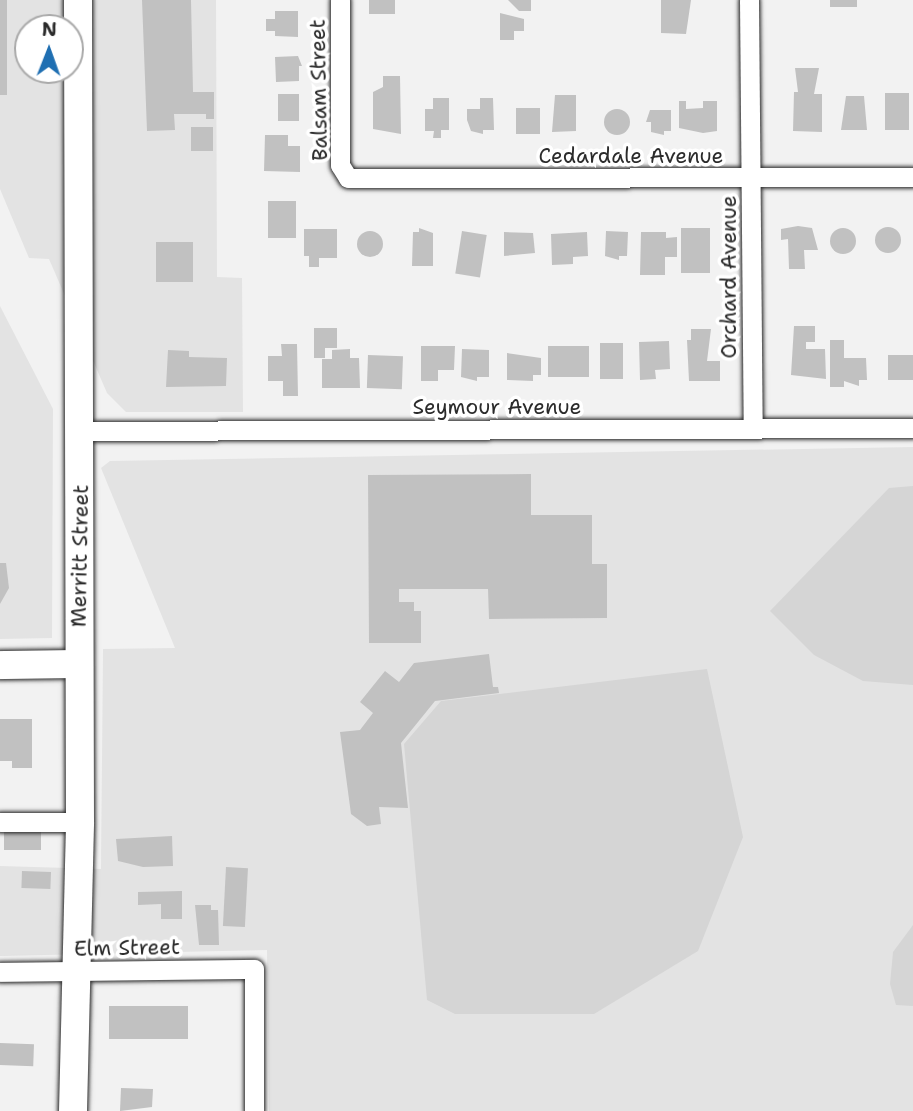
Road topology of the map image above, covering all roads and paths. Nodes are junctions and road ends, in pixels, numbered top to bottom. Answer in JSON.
{"nodes":[{"id":1,"x":78,"y":0,"type":"edge"},
{"id":2,"x":340,"y":0,"type":"edge"},
{"id":3,"x":749,"y":0,"type":"edge"},
{"id":4,"x":913,"y":177,"type":"edge"},
{"id":5,"x":348,"y":178,"type":"joint"},
{"id":6,"x":751,"y":179,"type":"junction"},
{"id":7,"x":753,"y":428,"type":"junction"},
{"id":8,"x":913,"y":428,"type":"edge"},
{"id":9,"x":82,"y":431,"type":"junction"},
{"id":10,"x":79,"y":664,"type":"junction"},
{"id":11,"x":0,"y":665,"type":"edge"},
{"id":12,"x":80,"y":821,"type":"junction"},
{"id":13,"x":0,"y":822,"type":"edge"},
{"id":14,"x":76,"y":971,"type":"junction"},
{"id":15,"x":0,"y":972,"type":"edge"},
{"id":16,"x":73,"y":1111,"type":"edge"},
{"id":17,"x":254,"y":1111,"type":"edge"}],
"edges":[{"from":1,"to":9,"type":"street","name":"Merritt Street"},
{"from":2,"to":5,"type":"street","name":"Balsam Street"},
{"from":3,"to":6,"type":"street","name":"Orchard Avenue"},
{"from":4,"to":6,"type":"street","name":"Cedardale Avenue"},
{"from":5,"to":6,"type":"street","name":"Cedardale Avenue"},
{"from":6,"to":7,"type":"street","name":"Orchard Avenue"},
{"from":7,"to":8,"type":"street","name":"Seymour Avenue"},
{"from":7,"to":9,"type":"street","name":"Seymour Avenue"},
{"from":9,"to":10,"type":"street","name":"Merritt Street"},
{"from":10,"to":11,"type":"street"},
{"from":10,"to":12,"type":"street","name":"Merritt Street"},
{"from":12,"to":13,"type":"street"},
{"from":12,"to":14,"type":"street","name":"Merritt Street"},
{"from":14,"to":15,"type":"street","name":"Elm Street"},
{"from":14,"to":16,"type":"street","name":"Merritt Street"},
{"from":14,"to":17,"type":"street","name":"Elm Street"}]}
